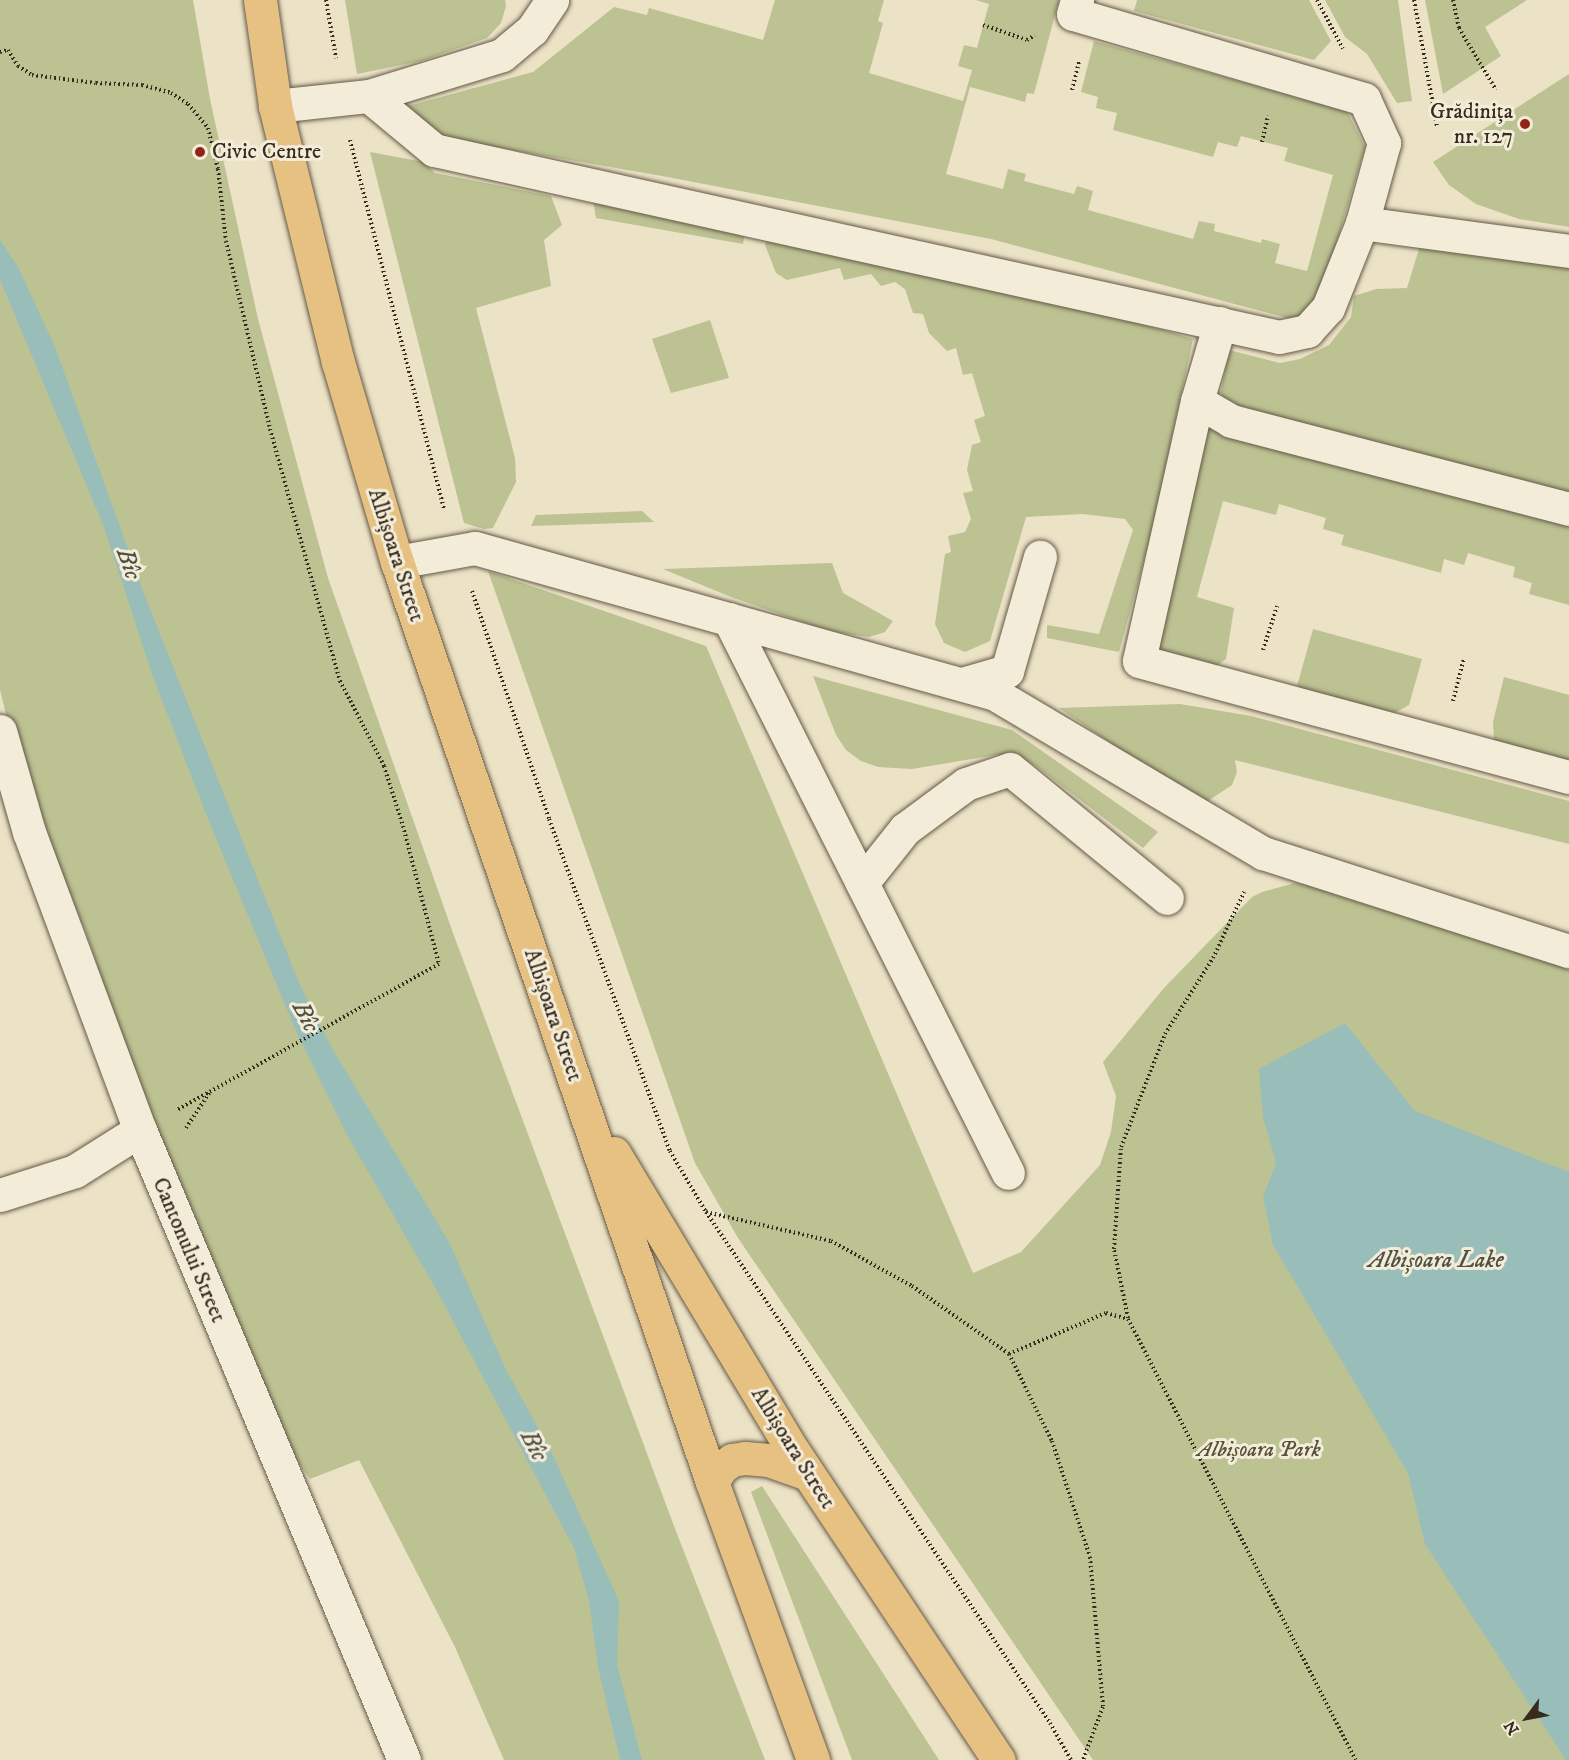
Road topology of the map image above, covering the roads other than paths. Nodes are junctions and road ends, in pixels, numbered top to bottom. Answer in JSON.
{"nodes":[{"id":1,"x":260,"y":0,"type":"edge"},
{"id":2,"x":552,"y":0,"type":"edge"},
{"id":3,"x":1075,"y":7,"type":"edge"},
{"id":4,"x":356,"y":97,"type":"junction"},
{"id":5,"x":275,"y":106,"type":"junction"},
{"id":6,"x":1362,"y":223,"type":"junction"},
{"id":7,"x":1569,"y":251,"type":"edge"},
{"id":8,"x":1220,"y":323,"type":"junction"},
{"id":9,"x":1197,"y":401,"type":"junction"},
{"id":10,"x":1569,"y":509,"type":"edge"},
{"id":11,"x":1040,"y":557,"type":"dead end"},
{"id":12,"x":397,"y":562,"type":"junction"},
{"id":13,"x":729,"y":619,"type":"junction"},
{"id":14,"x":960,"y":684,"type":"junction"},
{"id":15,"x":0,"y":731,"type":"edge"},
{"id":16,"x":1569,"y":777,"type":"edge"},
{"id":17,"x":862,"y":883,"type":"junction"},
{"id":18,"x":1167,"y":898,"type":"dead end"},
{"id":19,"x":1569,"y":951,"type":"edge"},
{"id":20,"x":581,"y":1097,"type":"junction"},
{"id":21,"x":140,"y":1130,"type":"junction"},
{"id":22,"x":1008,"y":1173,"type":"dead end"},
{"id":23,"x":0,"y":1195,"type":"edge"},
{"id":24,"x":808,"y":1474,"type":"junction"},
{"id":25,"x":712,"y":1482,"type":"junction"},
{"id":26,"x":404,"y":1760,"type":"edge"},
{"id":27,"x":813,"y":1760,"type":"edge"},
{"id":28,"x":999,"y":1760,"type":"edge"}],
"edges":[{"from":1,"to":5,"type":"main road","name":"Albișoara Street"},
{"from":2,"to":4,"type":"street"},
{"from":3,"to":6,"type":"street"},
{"from":4,"to":5,"type":"street"},
{"from":4,"to":8,"type":"street"},
{"from":5,"to":12,"type":"main road","name":"Albișoara Street"},
{"from":6,"to":7,"type":"street"},
{"from":6,"to":8,"type":"street"},
{"from":8,"to":9,"type":"street"},
{"from":9,"to":10,"type":"street"},
{"from":9,"to":16,"type":"street"},
{"from":11,"to":14,"type":"street"},
{"from":12,"to":13,"type":"street"},
{"from":12,"to":20,"type":"main road","name":"Albișoara Street"},
{"from":13,"to":14,"type":"street"},
{"from":13,"to":17,"type":"street"},
{"from":14,"to":19,"type":"street"},
{"from":15,"to":21,"type":"street","name":"Cantonului Street"},
{"from":17,"to":18,"type":"street"},
{"from":17,"to":22,"type":"street"},
{"from":20,"to":24,"type":"main road","name":"Albișoara Street"},
{"from":20,"to":25,"type":"main road","name":"Albișoara Street"},
{"from":21,"to":23,"type":"street"},
{"from":21,"to":26,"type":"street","name":"Cantonului Street"},
{"from":24,"to":25,"type":"main road"},
{"from":24,"to":28,"type":"main road","name":"Albișoara Street"},
{"from":25,"to":27,"type":"main road","name":"Albișoara Street"}]}
